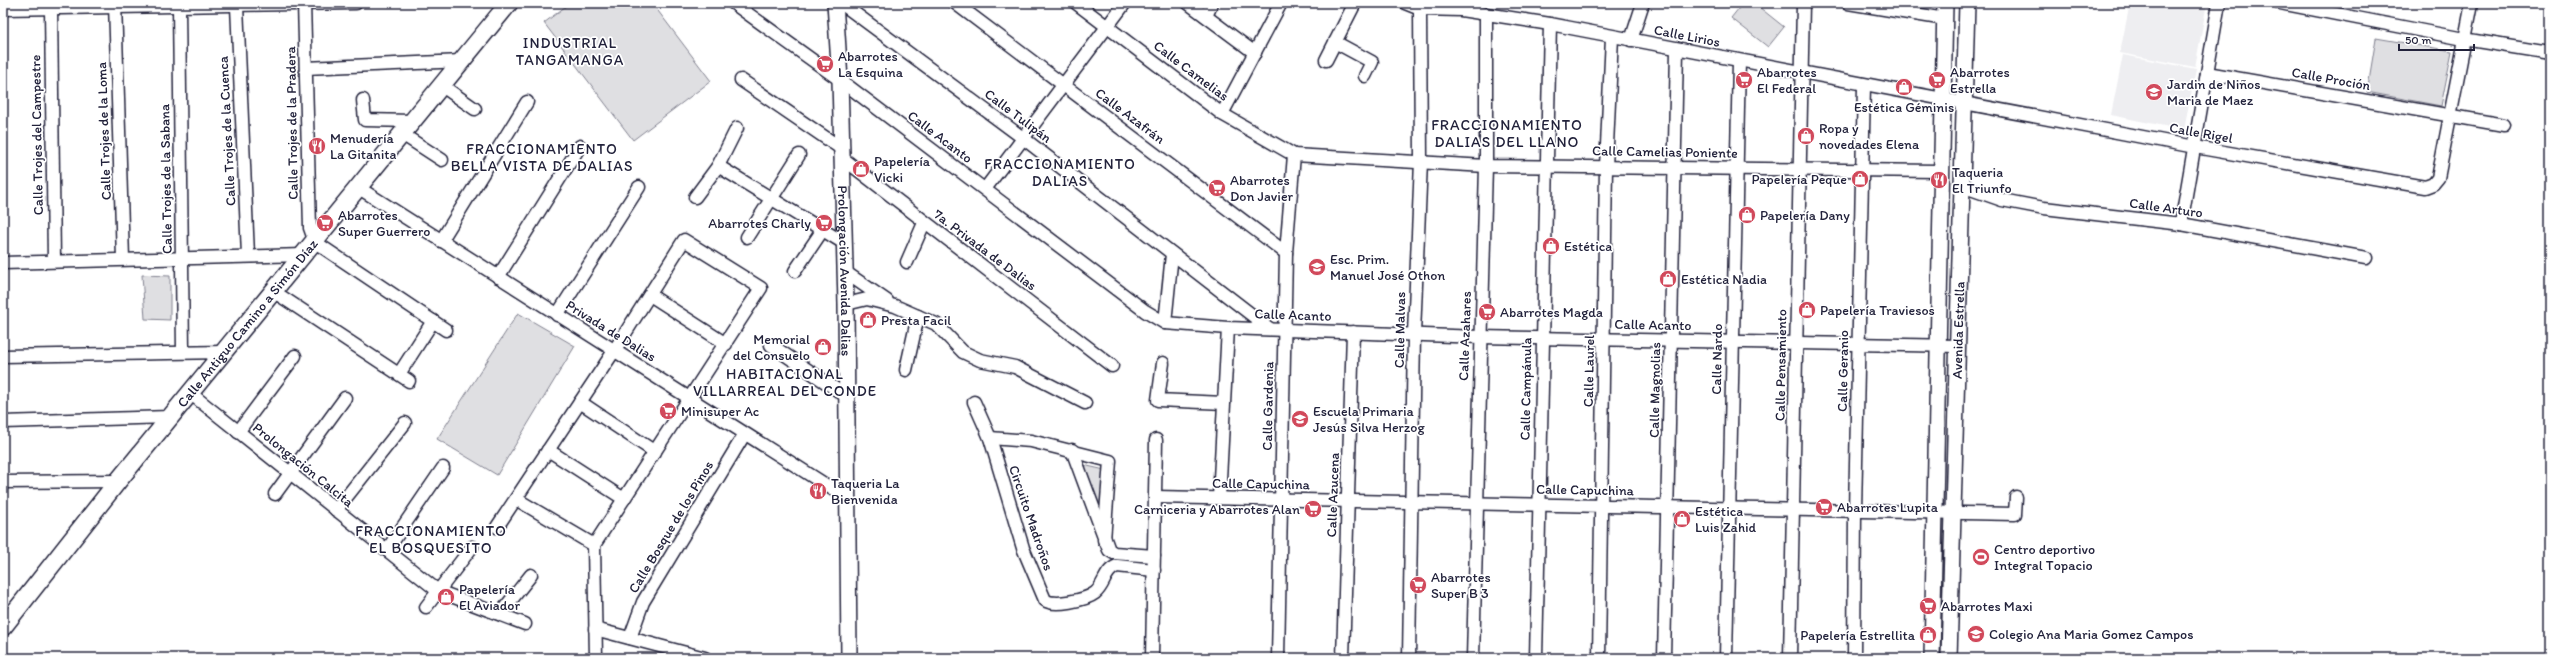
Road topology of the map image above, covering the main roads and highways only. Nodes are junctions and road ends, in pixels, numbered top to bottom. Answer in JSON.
{"nodes":[{"id":1,"x":509,"y":3,"type":"edge"},
{"id":2,"x":3,"y":627,"type":"edge"}],
"edges":[{"from":1,"to":2,"type":"main road","name":"Calle Antiguo Camino a Simón Díaz"}]}
